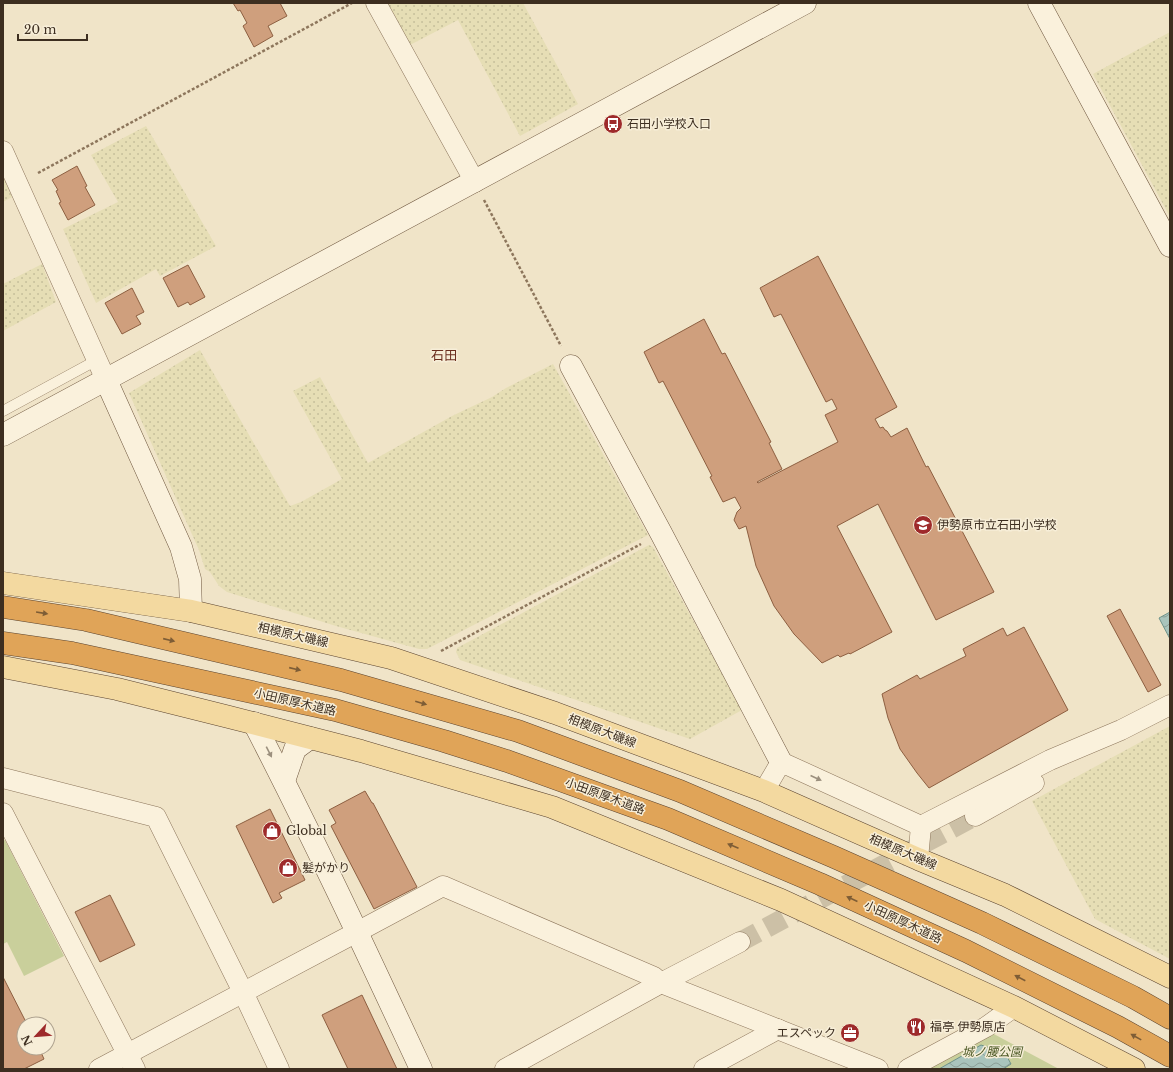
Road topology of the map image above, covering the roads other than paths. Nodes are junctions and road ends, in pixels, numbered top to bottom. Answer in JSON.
{"nodes":[{"id":1,"x":376,"y":3,"type":"edge"},
{"id":2,"x":805,"y":3,"type":"edge"},
{"id":3,"x":1039,"y":3,"type":"edge"},
{"id":4,"x":3,"y":152,"type":"edge"},
{"id":5,"x":475,"y":182,"type":"junction"},
{"id":6,"x":1170,"y":246,"type":"edge"},
{"id":7,"x":97,"y":360,"type":"junction"},
{"id":8,"x":571,"y":366,"type":"road end"},
{"id":9,"x":106,"y":380,"type":"junction"},
{"id":10,"x":3,"y":411,"type":"edge"},
{"id":11,"x":3,"y":435,"type":"edge"},
{"id":12,"x":3,"y":582,"type":"edge"},
{"id":13,"x":3,"y":607,"type":"edge"},
{"id":14,"x":191,"y":611,"type":"junction"},
{"id":15,"x":3,"y":643,"type":"edge"},
{"id":16,"x":3,"y":667,"type":"edge"},
{"id":17,"x":1170,"y":705,"type":"edge"},
{"id":18,"x":254,"y":724,"type":"junction"},
{"id":19,"x":310,"y":738,"type":"junction"},
{"id":20,"x":1050,"y":760,"type":"junction"},
{"id":21,"x":781,"y":762,"type":"junction"},
{"id":22,"x":3,"y":778,"type":"edge"},
{"id":23,"x":284,"y":781,"type":"junction"},
{"id":24,"x":764,"y":791,"type":"junction"},
{"id":25,"x":3,"y":813,"type":"edge"},
{"id":26,"x":975,"y":816,"type":"tunnel mouth"},
{"id":27,"x":921,"y":826,"type":"junction"},
{"id":28,"x":918,"y":859,"type":"junction"},
{"id":29,"x":358,"y":932,"type":"junction"},
{"id":30,"x":740,"y":942,"type":"tunnel mouth"},
{"id":31,"x":1170,"y":977,"type":"edge"},
{"id":32,"x":661,"y":983,"type":"junction"},
{"id":33,"x":243,"y":992,"type":"junction"},
{"id":34,"x":1014,"y":1008,"type":"junction"},
{"id":35,"x":1170,"y":1018,"type":"edge"},
{"id":36,"x":778,"y":1029,"type":"junction"},
{"id":37,"x":1170,"y":1056,"type":"edge"},
{"id":38,"x":131,"y":1061,"type":"edge"},
{"id":39,"x":99,"y":1069,"type":"edge"},
{"id":40,"x":279,"y":1069,"type":"edge"},
{"id":41,"x":421,"y":1069,"type":"edge"},
{"id":42,"x":505,"y":1069,"type":"edge"},
{"id":43,"x":704,"y":1069,"type":"edge"},
{"id":44,"x":878,"y":1069,"type":"edge"},
{"id":45,"x":908,"y":1069,"type":"edge"},
{"id":46,"x":1134,"y":1069,"type":"edge"}],
"edges":[{"from":1,"to":5,"type":"street"},
{"from":2,"to":5,"type":"street"},
{"from":3,"to":6,"type":"street"},
{"from":4,"to":7,"type":"street"},
{"from":5,"to":9,"type":"street"},
{"from":7,"to":9,"type":"street"},
{"from":7,"to":10,"type":"lane"},
{"from":8,"to":21,"type":"street"},
{"from":9,"to":11,"type":"street"},
{"from":9,"to":14,"type":"street"},
{"from":12,"to":14,"type":"main road","name":"相模原大磯線"},
{"from":13,"to":35,"type":"highway","one_way":true},
{"from":14,"to":24,"type":"main road","name":"相模原大磯線"},
{"from":37,"to":15,"type":"highway","name":"小田原厚木道路","one_way":true},
{"from":16,"to":18,"type":"main road"},
{"from":17,"to":20,"type":"street"},
{"from":18,"to":19,"type":"main road"},
{"from":18,"to":23,"type":"street","one_way":true},
{"from":19,"to":23,"type":"street"},
{"from":19,"to":34,"type":"main road"},
{"from":20,"to":26,"type":"street"},
{"from":20,"to":27,"type":"street"},
{"from":21,"to":24,"type":"street"},
{"from":21,"to":27,"type":"street","one_way":true},
{"from":22,"to":33,"type":"street"},
{"from":23,"to":29,"type":"street"},
{"from":24,"to":28,"type":"main road","name":"相模原大磯線"},
{"from":25,"to":38,"type":"street"},
{"from":27,"to":28,"type":"street"},
{"from":28,"to":31,"type":"main road","name":"相模原大磯線"},
{"from":29,"to":32,"type":"street"},
{"from":29,"to":33,"type":"street"},
{"from":29,"to":41,"type":"street"},
{"from":30,"to":32,"type":"street"},
{"from":32,"to":36,"type":"street"},
{"from":32,"to":42,"type":"street"},
{"from":33,"to":38,"type":"street"},
{"from":33,"to":40,"type":"street"},
{"from":34,"to":45,"type":"street"},
{"from":34,"to":46,"type":"main road"},
{"from":36,"to":43,"type":"street"},
{"from":36,"to":44,"type":"street"},
{"from":38,"to":39,"type":"street"}]}
